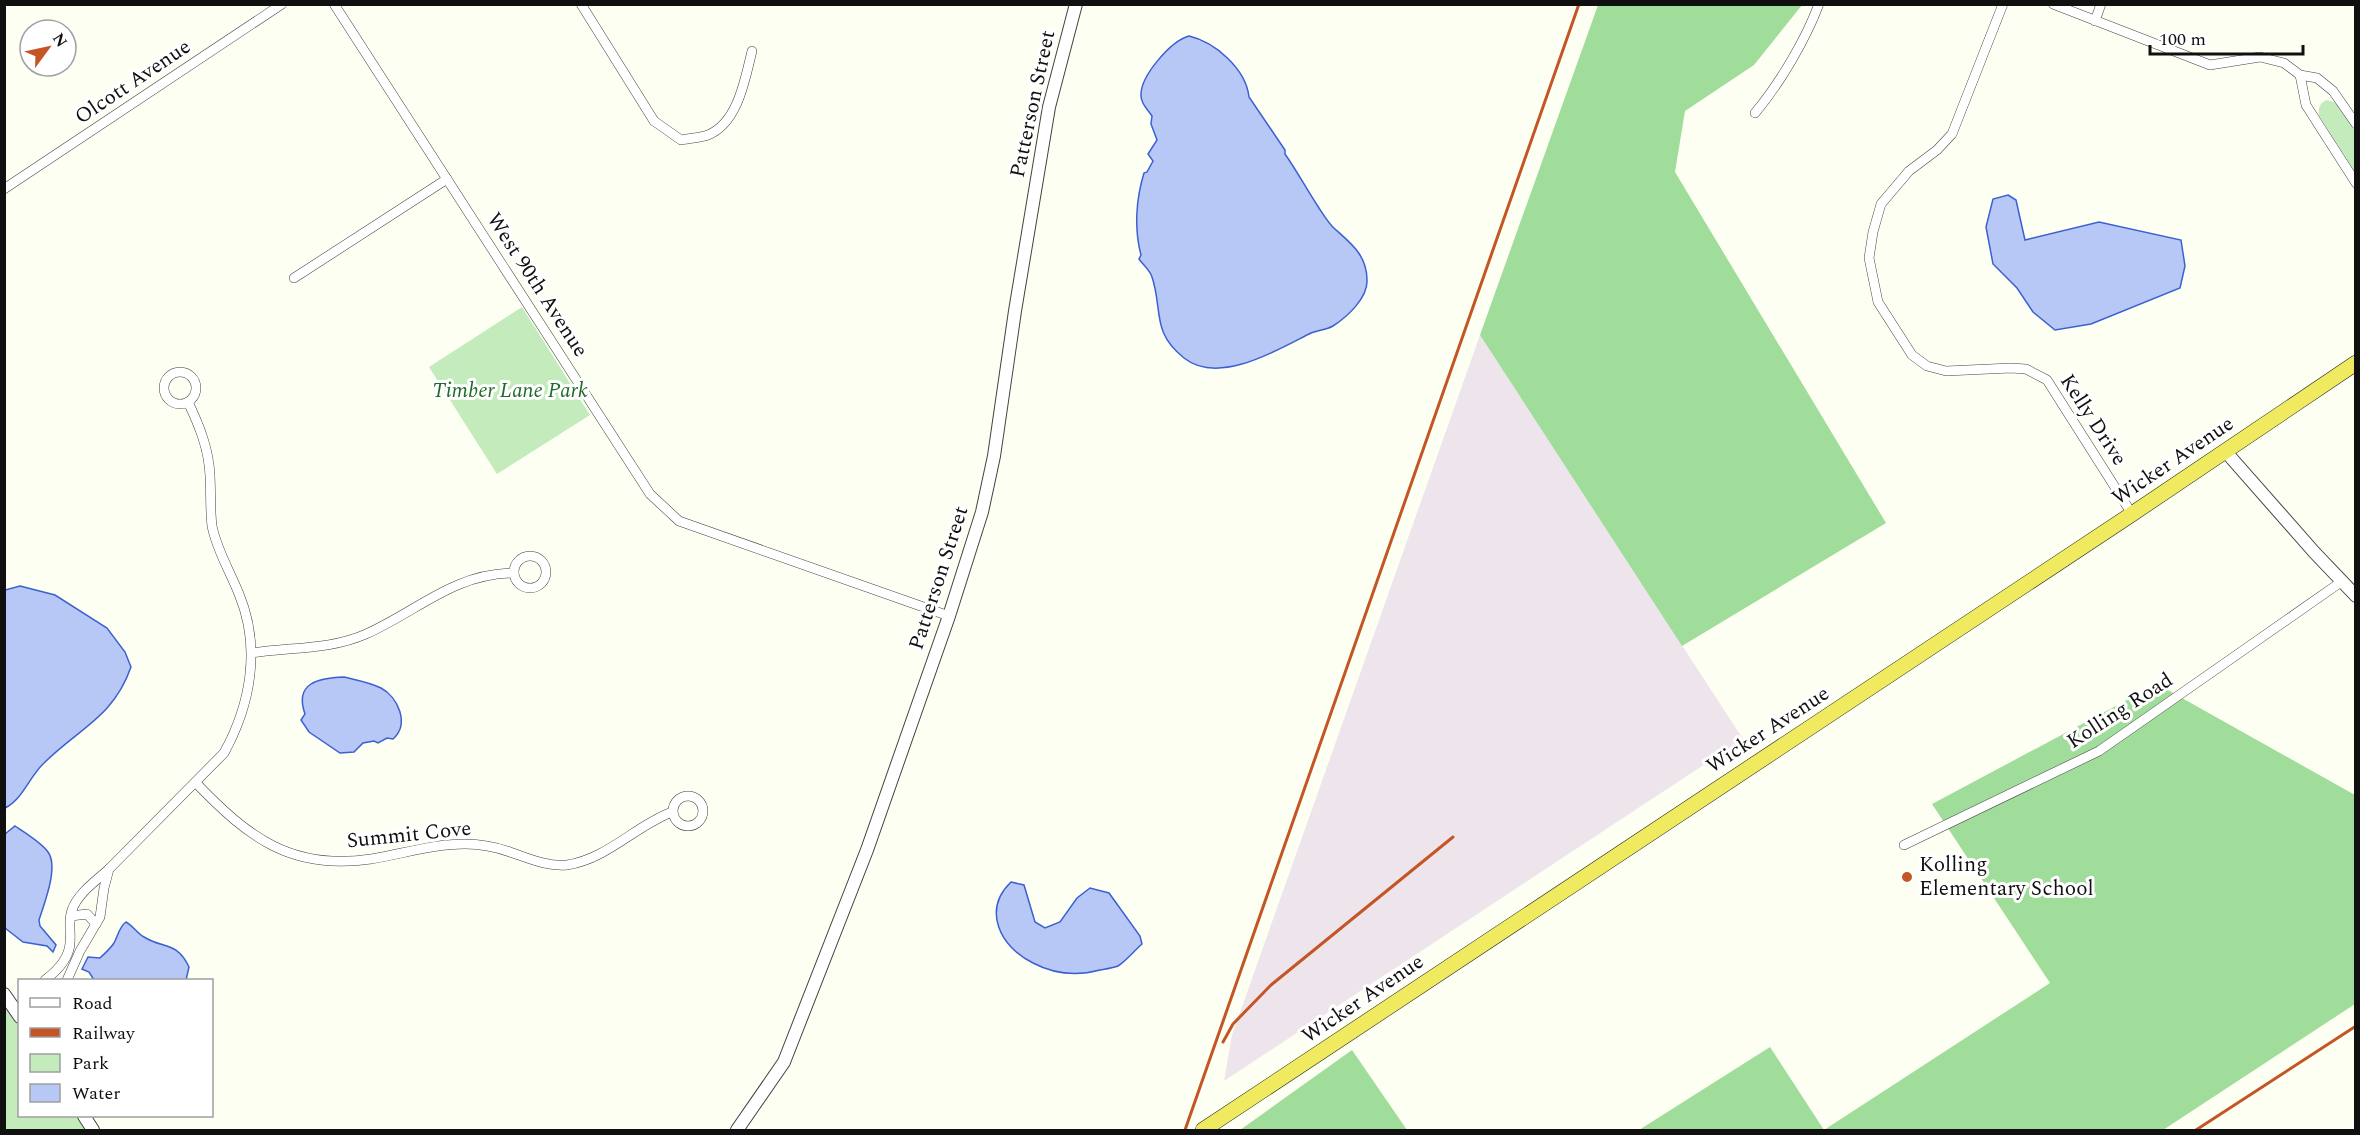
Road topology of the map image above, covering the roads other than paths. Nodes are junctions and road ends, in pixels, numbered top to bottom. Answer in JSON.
{"nodes":[{"id":1,"x":282,"y":4,"type":"edge"},
{"id":2,"x":333,"y":4,"type":"edge"},
{"id":3,"x":581,"y":4,"type":"edge"},
{"id":4,"x":1820,"y":4,"type":"edge"},
{"id":5,"x":2003,"y":4,"type":"edge"},
{"id":6,"x":2053,"y":4,"type":"edge"},
{"id":7,"x":2101,"y":4,"type":"edge"},
{"id":8,"x":1074,"y":5,"type":"edge"},
{"id":9,"x":2095,"y":21,"type":"junction"},
{"id":10,"x":752,"y":51,"type":"dead end"},
{"id":11,"x":2300,"y":75,"type":"junction"},
{"id":12,"x":1755,"y":113,"type":"dead end"},
{"id":13,"x":2355,"y":124,"type":"edge"},
{"id":14,"x":447,"y":179,"type":"junction"},
{"id":15,"x":2355,"y":183,"type":"edge"},
{"id":16,"x":4,"y":189,"type":"edge"},
{"id":17,"x":294,"y":278,"type":"dead end"},
{"id":18,"x":2355,"y":363,"type":"edge"},
{"id":19,"x":188,"y":402,"type":"dead end"},
{"id":20,"x":2226,"y":452,"type":"junction"},
{"id":21,"x":2132,"y":514,"type":"junction"},
{"id":22,"x":514,"y":573,"type":"dead end"},
{"id":23,"x":2341,"y":582,"type":"junction"},
{"id":24,"x":2355,"y":596,"type":"edge"},
{"id":25,"x":949,"y":616,"type":"junction"},
{"id":26,"x":252,"y":653,"type":"junction"},
{"id":27,"x":196,"y":783,"type":"junction"},
{"id":28,"x":672,"y":812,"type":"dead end"},
{"id":29,"x":1905,"y":845,"type":"dead end"},
{"id":30,"x":110,"y":869,"type":"junction"},
{"id":31,"x":70,"y":916,"type":"junction"},
{"id":32,"x":96,"y":924,"type":"junction"},
{"id":33,"x":71,"y":959,"type":"junction"},
{"id":34,"x":47,"y":979,"type":"edge"},
{"id":35,"x":67,"y":979,"type":"edge"},
{"id":36,"x":85,"y":1117,"type":"edge"},
{"id":37,"x":1210,"y":1126,"type":"edge"},
{"id":38,"x":93,"y":1131,"type":"edge"},
{"id":39,"x":737,"y":1131,"type":"edge"}],
"edges":[{"from":1,"to":16,"type":"street","name":"Olcott Avenue"},
{"from":2,"to":14,"type":"street","name":"West 90th Avenue"},
{"from":3,"to":10,"type":"street"},
{"from":4,"to":12,"type":"street"},
{"from":5,"to":21,"type":"street","name":"Kelly Drive"},
{"from":6,"to":9,"type":"street"},
{"from":7,"to":9,"type":"street"},
{"from":8,"to":25,"type":"street","name":"Patterson Street"},
{"from":9,"to":11,"type":"street"},
{"from":11,"to":13,"type":"street"},
{"from":11,"to":15,"type":"street"},
{"from":14,"to":17,"type":"street"},
{"from":14,"to":25,"type":"street","name":"West 90th Avenue"},
{"from":18,"to":20,"type":"highway","name":"Wicker Avenue"},
{"from":19,"to":26,"type":"street"},
{"from":20,"to":21,"type":"highway","name":"Wicker Avenue"},
{"from":20,"to":23,"type":"street"},
{"from":21,"to":37,"type":"highway","name":"Wicker Avenue"},
{"from":22,"to":26,"type":"street"},
{"from":23,"to":24,"type":"street"},
{"from":23,"to":29,"type":"street","name":"Kolling Road"},
{"from":25,"to":39,"type":"street","name":"Patterson Street"},
{"from":26,"to":27,"type":"street"},
{"from":27,"to":28,"type":"street","name":"Summit Cove"},
{"from":27,"to":30,"type":"street"},
{"from":30,"to":31,"type":"street"},
{"from":30,"to":32,"type":"street"},
{"from":31,"to":32,"type":"street"},
{"from":31,"to":33,"type":"street"},
{"from":32,"to":33,"type":"street"},
{"from":33,"to":34,"type":"street"},
{"from":33,"to":35,"type":"street"},
{"from":36,"to":38,"type":"street"}]}
